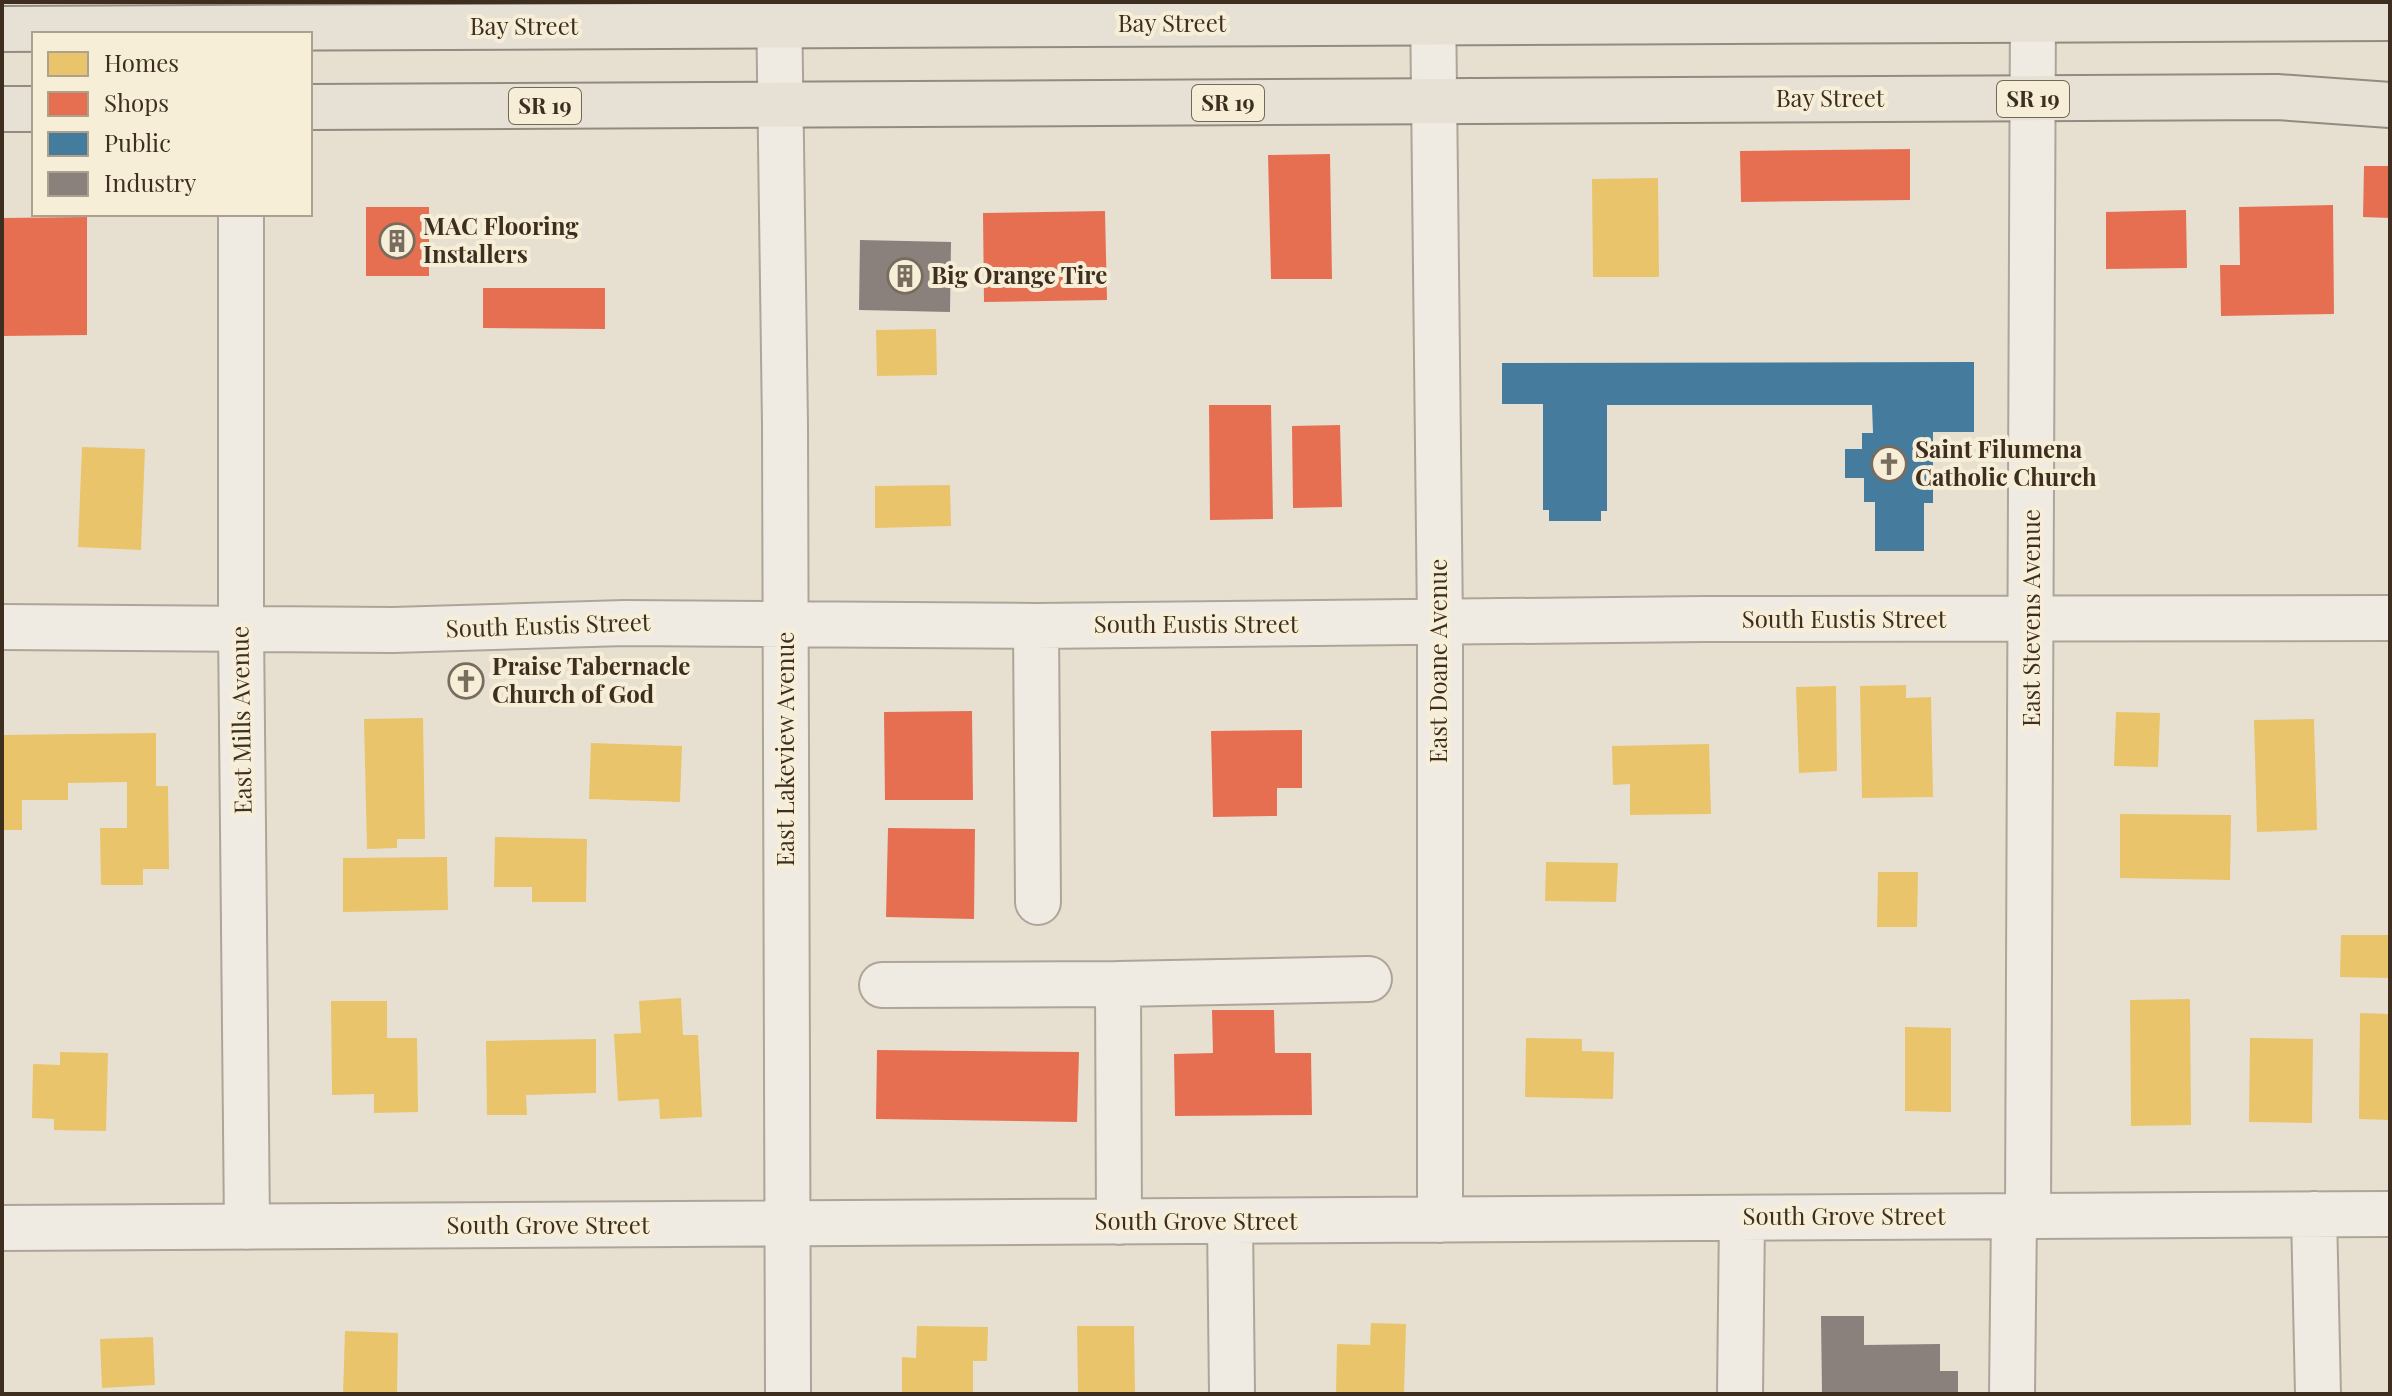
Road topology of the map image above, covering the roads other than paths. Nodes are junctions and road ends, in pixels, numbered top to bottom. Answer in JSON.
{"nodes":[{"id":1,"x":2033,"y":11,"type":"edge"},
{"id":2,"x":1434,"y":12,"type":"edge"},
{"id":3,"x":528,"y":14,"type":"edge"},
{"id":4,"x":648,"y":14,"type":"edge"},
{"id":5,"x":779,"y":14,"type":"edge"},
{"id":6,"x":2390,"y":18,"type":"edge"},
{"id":7,"x":241,"y":21,"type":"edge"},
{"id":8,"x":2,"y":29,"type":"edge"},
{"id":9,"x":2033,"y":99,"type":"junction"},
{"id":10,"x":1434,"y":103,"type":"junction"},
{"id":11,"x":780,"y":105,"type":"junction"},
{"id":12,"x":2390,"y":105,"type":"edge"},
{"id":13,"x":312,"y":107,"type":"edge"},
{"id":14,"x":2,"y":109,"type":"edge"},
{"id":15,"x":32,"y":109,"type":"edge"},
{"id":16,"x":241,"y":216,"type":"edge"},
{"id":17,"x":2390,"y":618,"type":"edge"},
{"id":18,"x":2032,"y":620,"type":"junction"},
{"id":19,"x":786,"y":623,"type":"junction"},
{"id":20,"x":1440,"y":624,"type":"junction"},
{"id":21,"x":1036,"y":626,"type":"junction"},
{"id":22,"x":2,"y":627,"type":"edge"},
{"id":23,"x":241,"y":628,"type":"junction"},
{"id":24,"x":1038,"y":902,"type":"dead end"},
{"id":25,"x":1369,"y":979,"type":"dead end"},
{"id":26,"x":1118,"y":984,"type":"junction"},
{"id":27,"x":882,"y":985,"type":"dead end"},
{"id":28,"x":2314,"y":1214,"type":"junction"},
{"id":29,"x":2390,"y":1214,"type":"edge"},
{"id":30,"x":2021,"y":1216,"type":"junction"},
{"id":31,"x":1742,"y":1218,"type":"junction"},
{"id":32,"x":1440,"y":1220,"type":"junction"},
{"id":33,"x":1119,"y":1222,"type":"junction"},
{"id":34,"x":1230,"y":1222,"type":"junction"},
{"id":35,"x":788,"y":1225,"type":"junction"},
{"id":36,"x":247,"y":1227,"type":"junction"},
{"id":37,"x":2,"y":1228,"type":"edge"},
{"id":38,"x":788,"y":1394,"type":"edge"},
{"id":39,"x":1232,"y":1394,"type":"edge"},
{"id":40,"x":1740,"y":1394,"type":"edge"},
{"id":41,"x":2012,"y":1394,"type":"edge"},
{"id":42,"x":2318,"y":1394,"type":"edge"}],
"edges":[{"from":1,"to":2,"type":"main road","name":"Bay Street"},
{"from":1,"to":6,"type":"main road","name":"Bay Street"},
{"from":1,"to":9,"type":"street","name":"East Stevens Avenue"},
{"from":2,"to":5,"type":"main road","name":"Bay Street"},
{"from":2,"to":10,"type":"street","name":"East Doane Avenue"},
{"from":3,"to":4,"type":"main road","name":"Bay Street"},
{"from":3,"to":7,"type":"main road","name":"Bay Street"},
{"from":4,"to":5,"type":"main road","name":"Bay Street"},
{"from":5,"to":11,"type":"street","name":"East Lakeview Avenue"},
{"from":7,"to":8,"type":"main road","name":"Bay Street"},
{"from":9,"to":10,"type":"main road","name":"Bay Street","number":"SR 19"},
{"from":9,"to":12,"type":"main road","name":"Bay Street","number":"SR 19"},
{"from":9,"to":18,"type":"street","name":"East Stevens Avenue"},
{"from":10,"to":11,"type":"main road","name":"Bay Street","number":"SR 19"},
{"from":10,"to":20,"type":"street","name":"East Doane Avenue"},
{"from":11,"to":13,"type":"main road","name":"Bay Street","number":"SR 19"},
{"from":11,"to":19,"type":"street","name":"East Lakeview Avenue"},
{"from":14,"to":15,"type":"main road"},
{"from":16,"to":23,"type":"street","name":"East Mills Avenue"},
{"from":17,"to":18,"type":"street","name":"South Eustis Street"},
{"from":18,"to":20,"type":"street","name":"South Eustis Street"},
{"from":18,"to":30,"type":"street","name":"East Stevens Avenue"},
{"from":19,"to":21,"type":"street","name":"South Eustis Street"},
{"from":19,"to":23,"type":"street","name":"South Eustis Street"},
{"from":19,"to":35,"type":"street","name":"East Lakeview Avenue"},
{"from":20,"to":21,"type":"street","name":"South Eustis Street"},
{"from":20,"to":32,"type":"street","name":"East Doane Avenue"},
{"from":21,"to":24,"type":"street"},
{"from":22,"to":23,"type":"street","name":"South Eustis Street"},
{"from":23,"to":36,"type":"street","name":"East Mills Avenue"},
{"from":25,"to":26,"type":"street"},
{"from":26,"to":27,"type":"street"},
{"from":26,"to":33,"type":"street"},
{"from":28,"to":29,"type":"street","name":"South Grove Street"},
{"from":28,"to":30,"type":"street","name":"South Grove Street"},
{"from":28,"to":42,"type":"street"},
{"from":30,"to":31,"type":"street","name":"South Grove Street"},
{"from":30,"to":41,"type":"street","name":"East Stevens Avenue"},
{"from":31,"to":32,"type":"street","name":"South Grove Street"},
{"from":31,"to":40,"type":"street"},
{"from":32,"to":34,"type":"street","name":"South Grove Street"},
{"from":33,"to":34,"type":"street","name":"South Grove Street"},
{"from":33,"to":35,"type":"street","name":"South Grove Street"},
{"from":34,"to":39,"type":"street"},
{"from":35,"to":36,"type":"street","name":"South Grove Street"},
{"from":35,"to":38,"type":"street","name":"East Lakeview Avenue"},
{"from":36,"to":37,"type":"street","name":"South Grove Street"}]}
